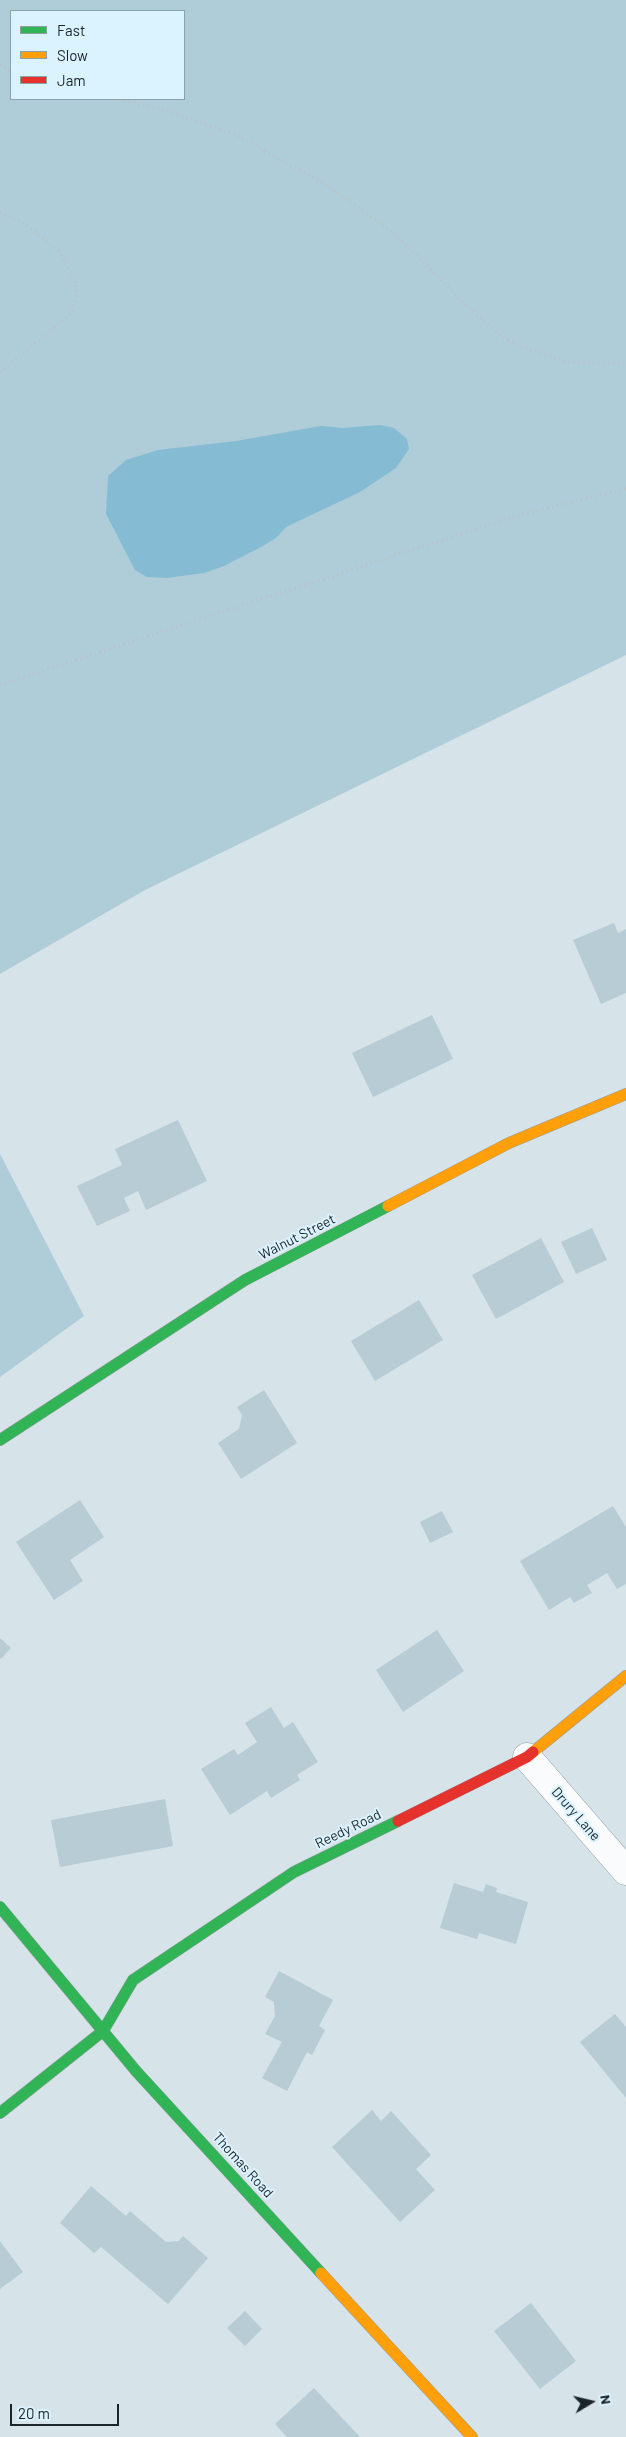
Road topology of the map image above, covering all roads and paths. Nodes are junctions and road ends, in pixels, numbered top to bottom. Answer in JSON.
{"nodes":[{"id":1,"x":124,"y":100,"type":"edge"},
{"id":2,"x":0,"y":212,"type":"edge"},
{"id":3,"x":626,"y":363,"type":"edge"},
{"id":4,"x":0,"y":372,"type":"edge"},
{"id":5,"x":626,"y":489,"type":"edge"},
{"id":6,"x":0,"y":685,"type":"edge"},
{"id":7,"x":626,"y":1094,"type":"edge"},
{"id":8,"x":0,"y":1440,"type":"edge"},
{"id":9,"x":626,"y":1676,"type":"edge"},
{"id":10,"x":527,"y":1757,"type":"junction"},
{"id":11,"x":626,"y":1870,"type":"edge"},
{"id":12,"x":0,"y":1907,"type":"edge"},
{"id":13,"x":103,"y":2030,"type":"junction"},
{"id":14,"x":0,"y":2113,"type":"edge"},
{"id":15,"x":472,"y":2437,"type":"edge"}],
"edges":[{"from":1,"to":3,"type":"path"},
{"from":2,"to":4,"type":"path"},
{"from":5,"to":6,"type":"path"},
{"from":7,"to":8,"type":"street","name":"Walnut Street"},
{"from":9,"to":10,"type":"street","name":"Reedy Road"},
{"from":10,"to":11,"type":"street","name":"Drury Lane"},
{"from":10,"to":13,"type":"street","name":"Reedy Road"},
{"from":12,"to":13,"type":"street","name":"Thomas Road"},
{"from":13,"to":14,"type":"street"},
{"from":13,"to":15,"type":"street","name":"Thomas Road"}]}
